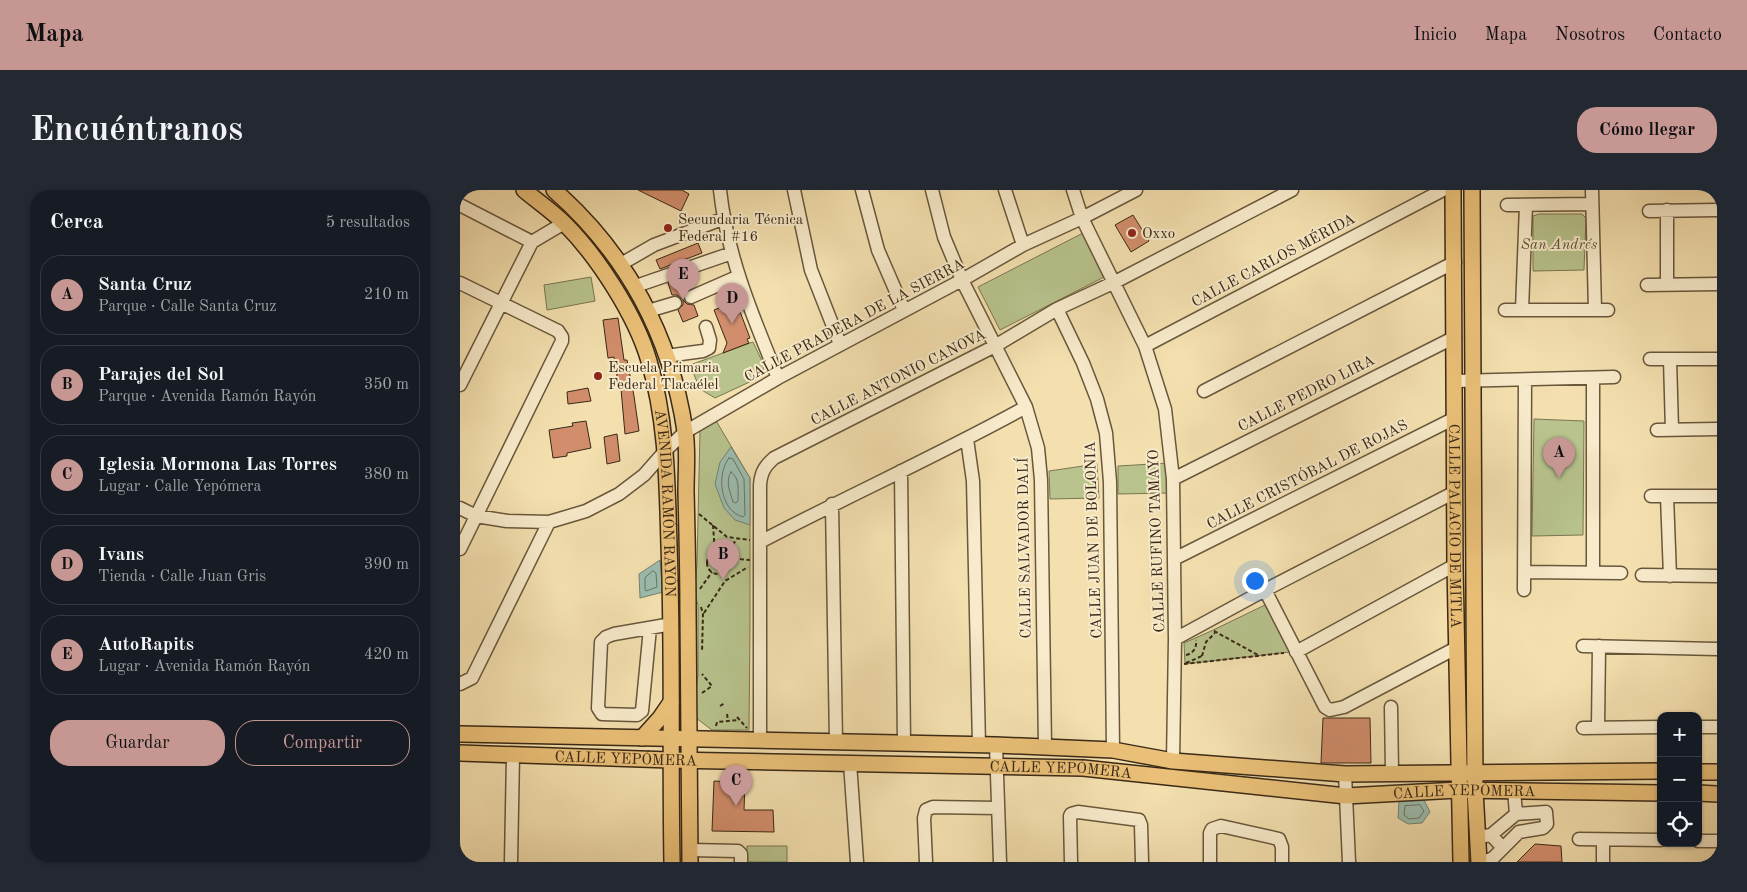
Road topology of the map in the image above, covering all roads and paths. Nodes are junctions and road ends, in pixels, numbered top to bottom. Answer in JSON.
{"nodes":[{"id":1,"x":524,"y":190,"type":"edge"},
{"id":2,"x":554,"y":190,"type":"edge"},
{"id":3,"x":720,"y":190,"type":"edge"},
{"id":4,"x":794,"y":190,"type":"edge"},
{"id":5,"x":862,"y":190,"type":"edge"},
{"id":6,"x":932,"y":190,"type":"edge"},
{"id":7,"x":1005,"y":190,"type":"edge"},
{"id":8,"x":1072,"y":190,"type":"edge"},
{"id":9,"x":1136,"y":190,"type":"edge"},
{"id":10,"x":1292,"y":190,"type":"edge"},
{"id":11,"x":1443,"y":190,"type":"edge"},
{"id":12,"x":1453,"y":190,"type":"edge"},
{"id":13,"x":1472,"y":190,"type":"edge"},
{"id":14,"x":1592,"y":190,"type":"edge"},
{"id":15,"x":1506,"y":204,"type":"dead end"},
{"id":16,"x":1592,"y":204,"type":"junction"},
{"id":17,"x":460,"y":205,"type":"edge"},
{"id":18,"x":1526,"y":205,"type":"junction"},
{"id":19,"x":1667,"y":210,"type":"junction"},
{"id":20,"x":1717,"y":210,"type":"edge"},
{"id":21,"x":1649,"y":211,"type":"dead end"},
{"id":22,"x":725,"y":218,"type":"junction"},
{"id":23,"x":1082,"y":218,"type":"junction"},
{"id":24,"x":564,"y":223,"type":"junction"},
{"id":25,"x":532,"y":242,"type":"junction"},
{"id":26,"x":1023,"y":246,"type":"junction"},
{"id":27,"x":732,"y":253,"type":"junction"},
{"id":28,"x":1455,"y":262,"type":"junction"},
{"id":29,"x":621,"y":264,"type":"junction"},
{"id":30,"x":739,"y":276,"type":"junction"},
{"id":31,"x":962,"y":280,"type":"junction"},
{"id":32,"x":1115,"y":282,"type":"junction"},
{"id":33,"x":460,"y":283,"type":"edge"},
{"id":34,"x":1667,"y":284,"type":"junction"},
{"id":35,"x":1717,"y":284,"type":"edge"},
{"id":36,"x":1647,"y":285,"type":"dead end"},
{"id":37,"x":636,"y":286,"type":"junction"},
{"id":38,"x":691,"y":297,"type":"dead end"},
{"id":39,"x":501,"y":303,"type":"junction"},
{"id":40,"x":675,"y":303,"type":"dead end"},
{"id":41,"x":1057,"y":309,"type":"junction"},
{"id":42,"x":904,"y":310,"type":"junction"},
{"id":43,"x":1505,"y":310,"type":"dead end"},
{"id":44,"x":1522,"y":310,"type":"junction"},
{"id":45,"x":1595,"y":310,"type":"junction"},
{"id":46,"x":1608,"y":310,"type":"dead end"},
{"id":47,"x":648,"y":311,"type":"junction"},
{"id":48,"x":706,"y":327,"type":"dead end"},
{"id":49,"x":1455,"y":337,"type":"junction"},
{"id":50,"x":840,"y":344,"type":"junction"},
{"id":51,"x":995,"y":346,"type":"junction"},
{"id":52,"x":1145,"y":346,"type":"junction"},
{"id":53,"x":666,"y":356,"type":"junction"},
{"id":54,"x":1650,"y":359,"type":"dead end"},
{"id":55,"x":1670,"y":359,"type":"junction"},
{"id":56,"x":1717,"y":359,"type":"edge"},
{"id":57,"x":1614,"y":377,"type":"dead end"},
{"id":58,"x":778,"y":378,"type":"junction"},
{"id":59,"x":1594,"y":378,"type":"junction"},
{"id":60,"x":1525,"y":380,"type":"junction"},
{"id":61,"x":1455,"y":381,"type":"junction"},
{"id":62,"x":1473,"y":381,"type":"junction"},
{"id":63,"x":460,"y":384,"type":"edge"},
{"id":64,"x":1204,"y":391,"type":"dead end"},
{"id":65,"x":1026,"y":407,"type":"junction"},
{"id":66,"x":1455,"y":418,"type":"junction"},
{"id":67,"x":1717,"y":429,"type":"edge"},
{"id":68,"x":1657,"y":430,"type":"dead end"},
{"id":69,"x":1672,"y":430,"type":"junction"},
{"id":70,"x":685,"y":432,"type":"junction"},
{"id":71,"x":967,"y":439,"type":"junction"},
{"id":72,"x":666,"y":450,"type":"junction"},
{"id":73,"x":901,"y":471,"type":"junction"},
{"id":74,"x":1173,"y":478,"type":"junction"},
{"id":75,"x":1455,"y":492,"type":"junction"},
{"id":76,"x":1651,"y":496,"type":"dead end"},
{"id":77,"x":1667,"y":496,"type":"junction"},
{"id":78,"x":1717,"y":496,"type":"edge"},
{"id":79,"x":832,"y":504,"type":"junction"},
{"id":80,"x":460,"y":508,"type":"edge"},
{"id":81,"x":686,"y":514,"type":"junction"},
{"id":82,"x":476,"y":516,"type":"junction"},
{"id":83,"x":549,"y":522,"type":"junction"},
{"id":84,"x":713,"y":525,"type":"junction"},
{"id":85,"x":737,"y":538,"type":"junction"},
{"id":86,"x":760,"y":541,"type":"junction"},
{"id":87,"x":460,"y":549,"type":"edge"},
{"id":88,"x":715,"y":553,"type":"junction"},
{"id":89,"x":725,"y":555,"type":"junction"},
{"id":90,"x":727,"y":558,"type":"junction"},
{"id":91,"x":1174,"y":559,"type":"junction"},
{"id":92,"x":760,"y":563,"type":"junction"},
{"id":93,"x":1454,"y":565,"type":"junction"},
{"id":94,"x":1524,"y":572,"type":"junction"},
{"id":95,"x":1593,"y":572,"type":"junction"},
{"id":96,"x":1621,"y":573,"type":"dead end"},
{"id":97,"x":1642,"y":575,"type":"dead end"},
{"id":98,"x":1670,"y":576,"type":"junction"},
{"id":99,"x":1717,"y":576,"type":"edge"},
{"id":100,"x":1265,"y":590,"type":"junction"},
{"id":101,"x":1524,"y":590,"type":"dead end"},
{"id":102,"x":672,"y":624,"type":"junction"},
{"id":103,"x":650,"y":628,"type":"junction"},
{"id":104,"x":1212,"y":629,"type":"dead end"},
{"id":105,"x":1216,"y":632,"type":"junction"},
{"id":106,"x":1195,"y":638,"type":"dead end"},
{"id":107,"x":1175,"y":639,"type":"junction"},
{"id":108,"x":1583,"y":646,"type":"dead end"},
{"id":109,"x":1599,"y":646,"type":"junction"},
{"id":110,"x":1456,"y":648,"type":"junction"},
{"id":111,"x":1717,"y":649,"type":"edge"},
{"id":112,"x":1296,"y":652,"type":"junction"},
{"id":113,"x":1184,"y":655,"type":"dead end"},
{"id":114,"x":1202,"y":656,"type":"junction"},
{"id":115,"x":1259,"y":656,"type":"junction"},
{"id":116,"x":702,"y":657,"type":"dead end"},
{"id":117,"x":1208,"y":661,"type":"junction"},
{"id":118,"x":701,"y":674,"type":"dead end"},
{"id":119,"x":460,"y":684,"type":"edge"},
{"id":120,"x":699,"y":695,"type":"dead end"},
{"id":121,"x":671,"y":702,"type":"junction"},
{"id":122,"x":725,"y":703,"type":"dead end"},
{"id":123,"x":720,"y":706,"type":"dead end"},
{"id":124,"x":1391,"y":707,"type":"dead end"},
{"id":125,"x":690,"y":712,"type":"junction"},
{"id":126,"x":727,"y":714,"type":"dead end"},
{"id":127,"x":621,"y":715,"type":"junction"},
{"id":128,"x":740,"y":720,"type":"dead end"},
{"id":129,"x":728,"y":721,"type":"junction"},
{"id":130,"x":717,"y":722,"type":"dead end"},
{"id":131,"x":1657,"y":727,"type":"edge"},
{"id":132,"x":1702,"y":727,"type":"edge"},
{"id":133,"x":1717,"y":727,"type":"edge"},
{"id":134,"x":1584,"y":728,"type":"dead end"},
{"id":135,"x":1598,"y":728,"type":"junction"},
{"id":136,"x":460,"y":734,"type":"edge"},
{"id":137,"x":621,"y":738,"type":"junction"},
{"id":138,"x":642,"y":738,"type":"junction"},
{"id":139,"x":690,"y":738,"type":"junction"},
{"id":140,"x":670,"y":739,"type":"junction"},
{"id":141,"x":721,"y":739,"type":"junction"},
{"id":142,"x":760,"y":741,"type":"junction"},
{"id":143,"x":836,"y":742,"type":"junction"},
{"id":144,"x":904,"y":743,"type":"junction"},
{"id":145,"x":979,"y":745,"type":"junction"},
{"id":146,"x":996,"y":745,"type":"junction"},
{"id":147,"x":1045,"y":747,"type":"junction"},
{"id":148,"x":1113,"y":750,"type":"junction"},
{"id":149,"x":460,"y":753,"type":"edge"},
{"id":150,"x":512,"y":755,"type":"junction"},
{"id":151,"x":670,"y":760,"type":"junction"},
{"id":152,"x":689,"y":760,"type":"junction"},
{"id":153,"x":1174,"y":761,"type":"junction"},
{"id":154,"x":850,"y":763,"type":"junction"},
{"id":155,"x":997,"y":766,"type":"junction"},
{"id":156,"x":1657,"y":771,"type":"edge"},
{"id":157,"x":1392,"y":772,"type":"junction"},
{"id":158,"x":1459,"y":772,"type":"junction"},
{"id":159,"x":1475,"y":772,"type":"junction"},
{"id":160,"x":1702,"y":772,"type":"edge"},
{"id":161,"x":1717,"y":772,"type":"edge"},
{"id":162,"x":1345,"y":774,"type":"junction"},
{"id":163,"x":1458,"y":790,"type":"junction"},
{"id":164,"x":1476,"y":790,"type":"junction"},
{"id":165,"x":1514,"y":790,"type":"junction"},
{"id":166,"x":1546,"y":791,"type":"junction"},
{"id":167,"x":1657,"y":793,"type":"edge"},
{"id":168,"x":1702,"y":793,"type":"edge"},
{"id":169,"x":1717,"y":794,"type":"edge"},
{"id":170,"x":1346,"y":796,"type":"junction"},
{"id":171,"x":997,"y":808,"type":"junction"},
{"id":172,"x":1546,"y":812,"type":"junction"},
{"id":173,"x":1516,"y":814,"type":"junction"},
{"id":174,"x":1484,"y":836,"type":"junction"},
{"id":175,"x":1579,"y":840,"type":"dead end"},
{"id":176,"x":1603,"y":840,"type":"junction"},
{"id":177,"x":1657,"y":840,"type":"edge"},
{"id":178,"x":1702,"y":841,"type":"edge"},
{"id":179,"x":1717,"y":841,"type":"edge"},
{"id":180,"x":1503,"y":848,"type":"junction"},
{"id":181,"x":690,"y":856,"type":"edge"},
{"id":182,"x":710,"y":856,"type":"edge"},
{"id":183,"x":511,"y":862,"type":"edge"},
{"id":184,"x":672,"y":862,"type":"edge"},
{"id":185,"x":741,"y":862,"type":"edge"},
{"id":186,"x":857,"y":862,"type":"edge"},
{"id":187,"x":926,"y":862,"type":"edge"},
{"id":188,"x":1000,"y":862,"type":"edge"},
{"id":189,"x":1071,"y":862,"type":"edge"},
{"id":190,"x":1142,"y":862,"type":"edge"},
{"id":191,"x":1210,"y":862,"type":"edge"},
{"id":192,"x":1282,"y":862,"type":"edge"},
{"id":193,"x":1349,"y":862,"type":"edge"},
{"id":194,"x":1461,"y":862,"type":"edge"},
{"id":195,"x":1479,"y":862,"type":"edge"},
{"id":196,"x":1484,"y":862,"type":"edge"},
{"id":197,"x":1603,"y":862,"type":"edge"}],
"edges":[{"from":1,"to":24,"type":"main road","name":"AVENIDA RAMÓN RAYÓN"},
{"from":2,"to":29,"type":"main road","name":"AVENIDA RAMÓN RAYÓN"},
{"from":3,"to":22,"type":"street"},
{"from":4,"to":50,"type":"street"},
{"from":5,"to":42,"type":"street"},
{"from":6,"to":31,"type":"street","name":"CALLE SALVADOR DALÍ"},
{"from":7,"to":26,"type":"street"},
{"from":8,"to":23,"type":"street","name":"CALLE RUFINO TAMAYO"},
{"from":9,"to":23,"type":"street","name":"CALLE PRADERA DE LA SIERRA"},
{"from":10,"to":32,"type":"street","name":"CALLE ANTONIO CANOVA"},
{"from":11,"to":52,"type":"street","name":"CALLE CARLOS MÉRIDA"},
{"from":12,"to":28,"type":"main road","name":"CALLE PALACIO DE MITLA"},
{"from":13,"to":62,"type":"main road","name":"CALLE PALACIO DE MITLA"},
{"from":14,"to":16,"type":"street"},
{"from":15,"to":18,"type":"street"},
{"from":16,"to":18,"type":"street"},
{"from":16,"to":45,"type":"street"},
{"from":17,"to":25,"type":"street"},
{"from":18,"to":44,"type":"street"},
{"from":19,"to":20,"type":"street"},
{"from":19,"to":21,"type":"street"},
{"from":19,"to":34,"type":"street"},
{"from":22,"to":27,"type":"street"},
{"from":22,"to":29,"type":"street"},
{"from":23,"to":26,"type":"street","name":"CALLE PRADERA DE LA SIERRA"},
{"from":23,"to":32,"type":"street","name":"CALLE RUFINO TAMAYO"},
{"from":24,"to":25,"type":"street"},
{"from":24,"to":72,"type":"main road","name":"AVENIDA RAMÓN RAYÓN"},
{"from":25,"to":39,"type":"street"},
{"from":26,"to":31,"type":"street","name":"CALLE PRADERA DE LA SIERRA"},
{"from":27,"to":30,"type":"street"},
{"from":27,"to":37,"type":"street"},
{"from":28,"to":49,"type":"main road","name":"CALLE PALACIO DE MITLA"},
{"from":28,"to":64,"type":"street"},
{"from":29,"to":37,"type":"main road","name":"AVENIDA RAMÓN RAYÓN"},
{"from":30,"to":38,"type":"street"},
{"from":30,"to":58,"type":"street"},
{"from":31,"to":42,"type":"street","name":"CALLE PRADERA DE LA SIERRA"},
{"from":31,"to":51,"type":"street","name":"CALLE SALVADOR DALÍ"},
{"from":32,"to":41,"type":"street","name":"CALLE ANTONIO CANOVA"},
{"from":32,"to":52,"type":"street","name":"CALLE RUFINO TAMAYO"},
{"from":33,"to":39,"type":"street"},
{"from":34,"to":35,"type":"street"},
{"from":34,"to":36,"type":"street"},
{"from":37,"to":47,"type":"main road","name":"AVENIDA RAMÓN RAYÓN"},
{"from":39,"to":63,"type":"street"},
{"from":39,"to":82,"type":"street"},
{"from":40,"to":47,"type":"street"},
{"from":41,"to":51,"type":"street","name":"CALLE ANTONIO CANOVA"},
{"from":41,"to":148,"type":"street","name":"CALLE JUAN DE BOLONIA"},
{"from":42,"to":50,"type":"street","name":"CALLE PRADERA DE LA SIERRA"},
{"from":43,"to":44,"type":"street"},
{"from":44,"to":45,"type":"street"},
{"from":45,"to":46,"type":"street"},
{"from":47,"to":53,"type":"main road","name":"AVENIDA RAMÓN RAYÓN"},
{"from":48,"to":53,"type":"street"},
{"from":49,"to":61,"type":"main road","name":"CALLE PALACIO DE MITLA"},
{"from":49,"to":74,"type":"street","name":"CALLE PEDRO LIRA"},
{"from":50,"to":58,"type":"street","name":"CALLE PRADERA DE LA SIERRA"},
{"from":51,"to":65,"type":"street","name":"CALLE SALVADOR DALÍ"},
{"from":51,"to":86,"type":"street","name":"CALLE ANTONIO CANOVA"},
{"from":52,"to":74,"type":"street","name":"CALLE RUFINO TAMAYO"},
{"from":53,"to":70,"type":"main road","name":"AVENIDA RAMÓN RAYÓN"},
{"from":54,"to":55,"type":"street"},
{"from":55,"to":56,"type":"street"},
{"from":55,"to":69,"type":"street"},
{"from":57,"to":59,"type":"street"},
{"from":58,"to":70,"type":"street","name":"CALLE PRADERA DE LA SIERRA"},
{"from":59,"to":60,"type":"street"},
{"from":59,"to":95,"type":"street"},
{"from":60,"to":62,"type":"street"},
{"from":60,"to":94,"type":"street"},
{"from":61,"to":62,"type":"street"},
{"from":61,"to":66,"type":"main road","name":"CALLE PALACIO DE MITLA"},
{"from":62,"to":159,"type":"main road","name":"CALLE PALACIO DE MITLA"},
{"from":65,"to":71,"type":"street"},
{"from":65,"to":147,"type":"street","name":"CALLE SALVADOR DALÍ"},
{"from":66,"to":75,"type":"main road","name":"CALLE PALACIO DE MITLA"},
{"from":66,"to":91,"type":"street","name":"CALLE CRISTÓBAL DE ROJAS"},
{"from":67,"to":69,"type":"street"},
{"from":68,"to":69,"type":"street"},
{"from":70,"to":72,"type":"street","name":"CALLE PRADERA DE LA SIERRA"},
{"from":70,"to":81,"type":"main road","name":"AVENIDA RAMÓN RAYÓN"},
{"from":71,"to":73,"type":"street"},
{"from":71,"to":145,"type":"street"},
{"from":72,"to":83,"type":"street","name":"CALLE PRADERA DE LA SIERRA"},
{"from":72,"to":102,"type":"main road","name":"AVENIDA RAMÓN RAYÓN"},
{"from":73,"to":79,"type":"street"},
{"from":73,"to":144,"type":"street"},
{"from":74,"to":91,"type":"street","name":"CALLE RUFINO TAMAYO"},
{"from":75,"to":93,"type":"main road","name":"CALLE PALACIO DE MITLA"},
{"from":75,"to":100,"type":"street"},
{"from":76,"to":77,"type":"street"},
{"from":77,"to":78,"type":"street"},
{"from":77,"to":98,"type":"street"},
{"from":79,"to":86,"type":"street"},
{"from":79,"to":143,"type":"street"},
{"from":80,"to":82,"type":"street","name":"CALLE PRADERA DE LA SIERRA"},
{"from":81,"to":84,"type":"path"},
{"from":81,"to":125,"type":"main road","name":"AVENIDA RAMÓN RAYÓN"},
{"from":82,"to":83,"type":"street","name":"CALLE PRADERA DE LA SIERRA"},
{"from":82,"to":87,"type":"street"},
{"from":83,"to":119,"type":"street"},
{"from":84,"to":85,"type":"path"},
{"from":84,"to":88,"type":"path"},
{"from":85,"to":86,"type":"path"},
{"from":85,"to":89,"type":"path"},
{"from":86,"to":92,"type":"street","name":"CALLE ANTONIO CANOVA"},
{"from":88,"to":89,"type":"path"},
{"from":88,"to":90,"type":"path"},
{"from":89,"to":90,"type":"path"},
{"from":90,"to":92,"type":"path"},
{"from":91,"to":107,"type":"street","name":"CALLE RUFINO TAMAYO"},
{"from":92,"to":116,"type":"path"},
{"from":92,"to":142,"type":"street","name":"CALLE ANTONIO CANOVA"},
{"from":93,"to":110,"type":"main road","name":"CALLE PALACIO DE MITLA"},
{"from":93,"to":112,"type":"street"},
{"from":94,"to":95,"type":"street"},
{"from":94,"to":101,"type":"street"},
{"from":95,"to":96,"type":"street"},
{"from":97,"to":98,"type":"street"},
{"from":98,"to":99,"type":"street"},
{"from":100,"to":107,"type":"street"},
{"from":100,"to":112,"type":"street"},
{"from":102,"to":103,"type":"street"},
{"from":102,"to":121,"type":"main road","name":"AVENIDA RAMÓN RAYÓN"},
{"from":103,"to":127,"type":"street"},
{"from":103,"to":127,"type":"street"},
{"from":104,"to":105,"type":"path"},
{"from":105,"to":114,"type":"path"},
{"from":105,"to":115,"type":"path"},
{"from":106,"to":113,"type":"path"},
{"from":107,"to":153,"type":"street","name":"CALLE RUFINO TAMAYO"},
{"from":108,"to":109,"type":"street"},
{"from":109,"to":111,"type":"street"},
{"from":109,"to":135,"type":"street"},
{"from":110,"to":112,"type":"street"},
{"from":110,"to":158,"type":"main road","name":"CALLE PALACIO DE MITLA"},
{"from":112,"to":115,"type":"path"},
{"from":114,"to":117,"type":"path"},
{"from":114,"to":117,"type":"path"},
{"from":115,"to":117,"type":"path"},
{"from":118,"to":120,"type":"path"},
{"from":121,"to":138,"type":"main road"},
{"from":121,"to":140,"type":"main road","name":"AVENIDA RAMÓN RAYÓN"},
{"from":122,"to":123,"type":"path"},
{"from":124,"to":157,"type":"street"},
{"from":125,"to":139,"type":"main road","name":"AVENIDA RAMÓN RAYÓN"},
{"from":125,"to":141,"type":"main road"},
{"from":126,"to":129,"type":"path"},
{"from":127,"to":137,"type":"street"},
{"from":128,"to":129,"type":"path"},
{"from":129,"to":130,"type":"path"},
{"from":131,"to":135,"type":"street"},
{"from":132,"to":133,"type":"street"},
{"from":134,"to":135,"type":"street"},
{"from":136,"to":137,"type":"main road","name":"CALLE YEPÓMERA"},
{"from":137,"to":138,"type":"main road","name":"CALLE YEPÓMERA"},
{"from":138,"to":140,"type":"main road","name":"CALLE YEPÓMERA"},
{"from":139,"to":140,"type":"main road","name":"CALLE YEPÓMERA"},
{"from":139,"to":141,"type":"main road","name":"CALLE YEPÓMERA"},
{"from":139,"to":152,"type":"main road","name":"AVENIDA RAMÓN RAYÓN"},
{"from":140,"to":151,"type":"main road","name":"AVENIDA RAMÓN RAYÓN"},
{"from":141,"to":142,"type":"main road","name":"CALLE YEPÓMERA"},
{"from":142,"to":143,"type":"main road","name":"CALLE YEPÓMERA"},
{"from":143,"to":144,"type":"main road","name":"CALLE YEPÓMERA"},
{"from":144,"to":145,"type":"main road","name":"CALLE YEPÓMERA"},
{"from":145,"to":146,"type":"main road","name":"CALLE YEPÓMERA"},
{"from":146,"to":147,"type":"main road","name":"CALLE YEPÓMERA"},
{"from":146,"to":155,"type":"street"},
{"from":147,"to":148,"type":"main road","name":"CALLE YEPÓMERA"},
{"from":148,"to":153,"type":"main road","name":"CALLE YEPÓMERA"},
{"from":149,"to":150,"type":"main road","name":"CALLE YEPÓMERA"},
{"from":150,"to":151,"type":"main road","name":"CALLE YEPÓMERA"},
{"from":150,"to":183,"type":"street"},
{"from":151,"to":152,"type":"main road","name":"CALLE YEPÓMERA"},
{"from":151,"to":184,"type":"main road","name":"AVENIDA RAMÓN RAYÓN"},
{"from":152,"to":154,"type":"main road","name":"CALLE YEPÓMERA"},
{"from":152,"to":181,"type":"main road","name":"AVENIDA RAMÓN RAYÓN"},
{"from":153,"to":162,"type":"main road","name":"CALLE YEPÓMERA"},
{"from":154,"to":155,"type":"main road","name":"CALLE YEPÓMERA"},
{"from":154,"to":186,"type":"street"},
{"from":155,"to":170,"type":"main road","name":"CALLE YEPÓMERA"},
{"from":155,"to":171,"type":"street"},
{"from":156,"to":159,"type":"main road","name":"CALLE YEPÓMERA"},
{"from":157,"to":158,"type":"main road","name":"CALLE YEPÓMERA"},
{"from":157,"to":162,"type":"main road","name":"CALLE YEPÓMERA"},
{"from":158,"to":159,"type":"main road","name":"CALLE YEPÓMERA"},
{"from":158,"to":163,"type":"main road","name":"CALLE PALACIO DE MITLA"},
{"from":159,"to":164,"type":"main road","name":"CALLE PALACIO DE MITLA"},
{"from":160,"to":161,"type":"main road"},
{"from":162,"to":170,"type":"street"},
{"from":163,"to":164,"type":"main road","name":"CALLE YEPÓMERA"},
{"from":163,"to":170,"type":"main road","name":"CALLE YEPÓMERA"},
{"from":163,"to":194,"type":"main road","name":"CALLE PALACIO DE MITLA"},
{"from":164,"to":165,"type":"main road","name":"CALLE YEPÓMERA"},
{"from":164,"to":174,"type":"main road","name":"CALLE PALACIO DE MITLA"},
{"from":165,"to":166,"type":"main road","name":"CALLE YEPÓMERA"},
{"from":165,"to":173,"type":"street"},
{"from":166,"to":167,"type":"main road","name":"CALLE YEPÓMERA"},
{"from":166,"to":172,"type":"street"},
{"from":168,"to":169,"type":"main road"},
{"from":170,"to":193,"type":"street"},
{"from":171,"to":187,"type":"street"},
{"from":171,"to":188,"type":"street"},
{"from":172,"to":173,"type":"street"},
{"from":172,"to":180,"type":"street"},
{"from":173,"to":174,"type":"street"},
{"from":174,"to":180,"type":"street"},
{"from":174,"to":195,"type":"main road","name":"CALLE PALACIO DE MITLA"},
{"from":175,"to":176,"type":"street"},
{"from":176,"to":177,"type":"street"},
{"from":176,"to":197,"type":"street"},
{"from":178,"to":179,"type":"street"},
{"from":180,"to":196,"type":"street"},
{"from":181,"to":182,"type":"street"},
{"from":182,"to":185,"type":"street"},
{"from":189,"to":190,"type":"street"},
{"from":191,"to":192,"type":"street"}]}
